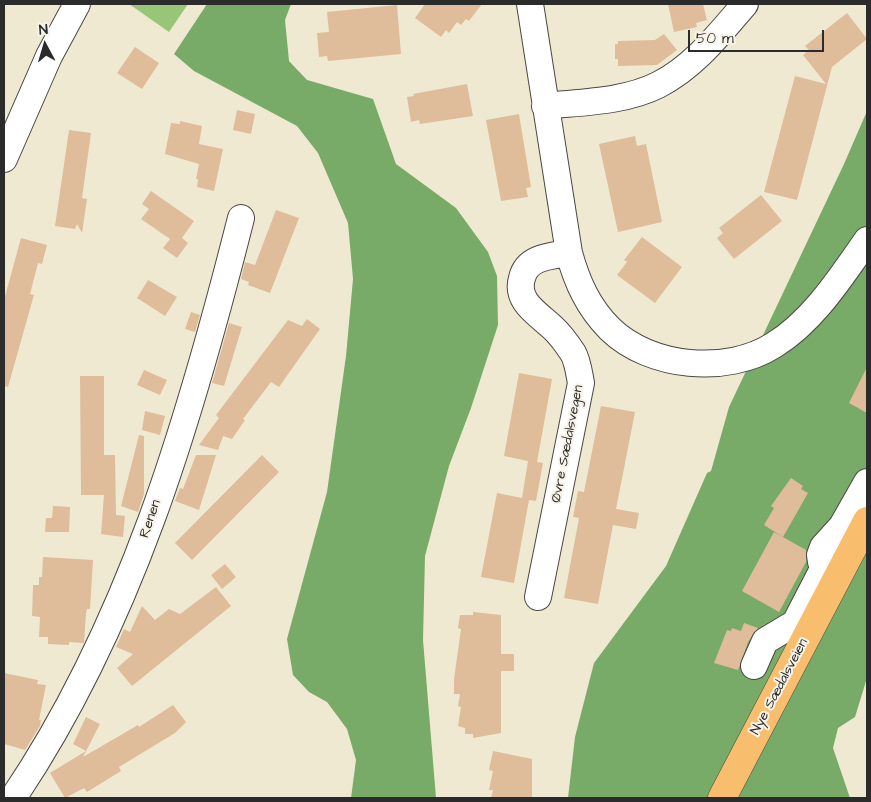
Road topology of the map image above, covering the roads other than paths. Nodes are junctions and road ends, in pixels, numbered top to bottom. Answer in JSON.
{"nodes":[{"id":1,"x":77,"y":4,"type":"edge"},
{"id":2,"x":530,"y":4,"type":"edge"},
{"id":3,"x":745,"y":4,"type":"edge"},
{"id":4,"x":545,"y":106,"type":"junction"},
{"id":5,"x":4,"y":158,"type":"edge"},
{"id":6,"x":241,"y":218,"type":"dead end"},
{"id":7,"x":867,"y":240,"type":"edge"},
{"id":8,"x":568,"y":253,"type":"junction"},
{"id":9,"x":867,"y":482,"type":"edge"},
{"id":10,"x":867,"y":521,"type":"edge"},
{"id":11,"x":832,"y":571,"type":"junction"},
{"id":12,"x":538,"y":597,"type":"dead end"},
{"id":13,"x":754,"y":666,"type":"dead end"},
{"id":14,"x":12,"y":798,"type":"edge"},
{"id":15,"x":722,"y":798,"type":"edge"}],
"edges":[{"from":1,"to":5,"type":"street"},
{"from":2,"to":4,"type":"street"},
{"from":3,"to":4,"type":"street"},
{"from":4,"to":8,"type":"street"},
{"from":6,"to":14,"type":"street","name":"Renen"},
{"from":7,"to":8,"type":"street"},
{"from":8,"to":12,"type":"street","name":"Øvre Sædalsvegen"},
{"from":9,"to":11,"type":"street","name":"Nye Sædalsveien"},
{"from":10,"to":11,"type":"main road","name":"Nye Sædalsveien"},
{"from":11,"to":13,"type":"street","name":"Nye Sædalsveien"},
{"from":11,"to":15,"type":"main road","name":"Nye Sædalsveien"}]}
